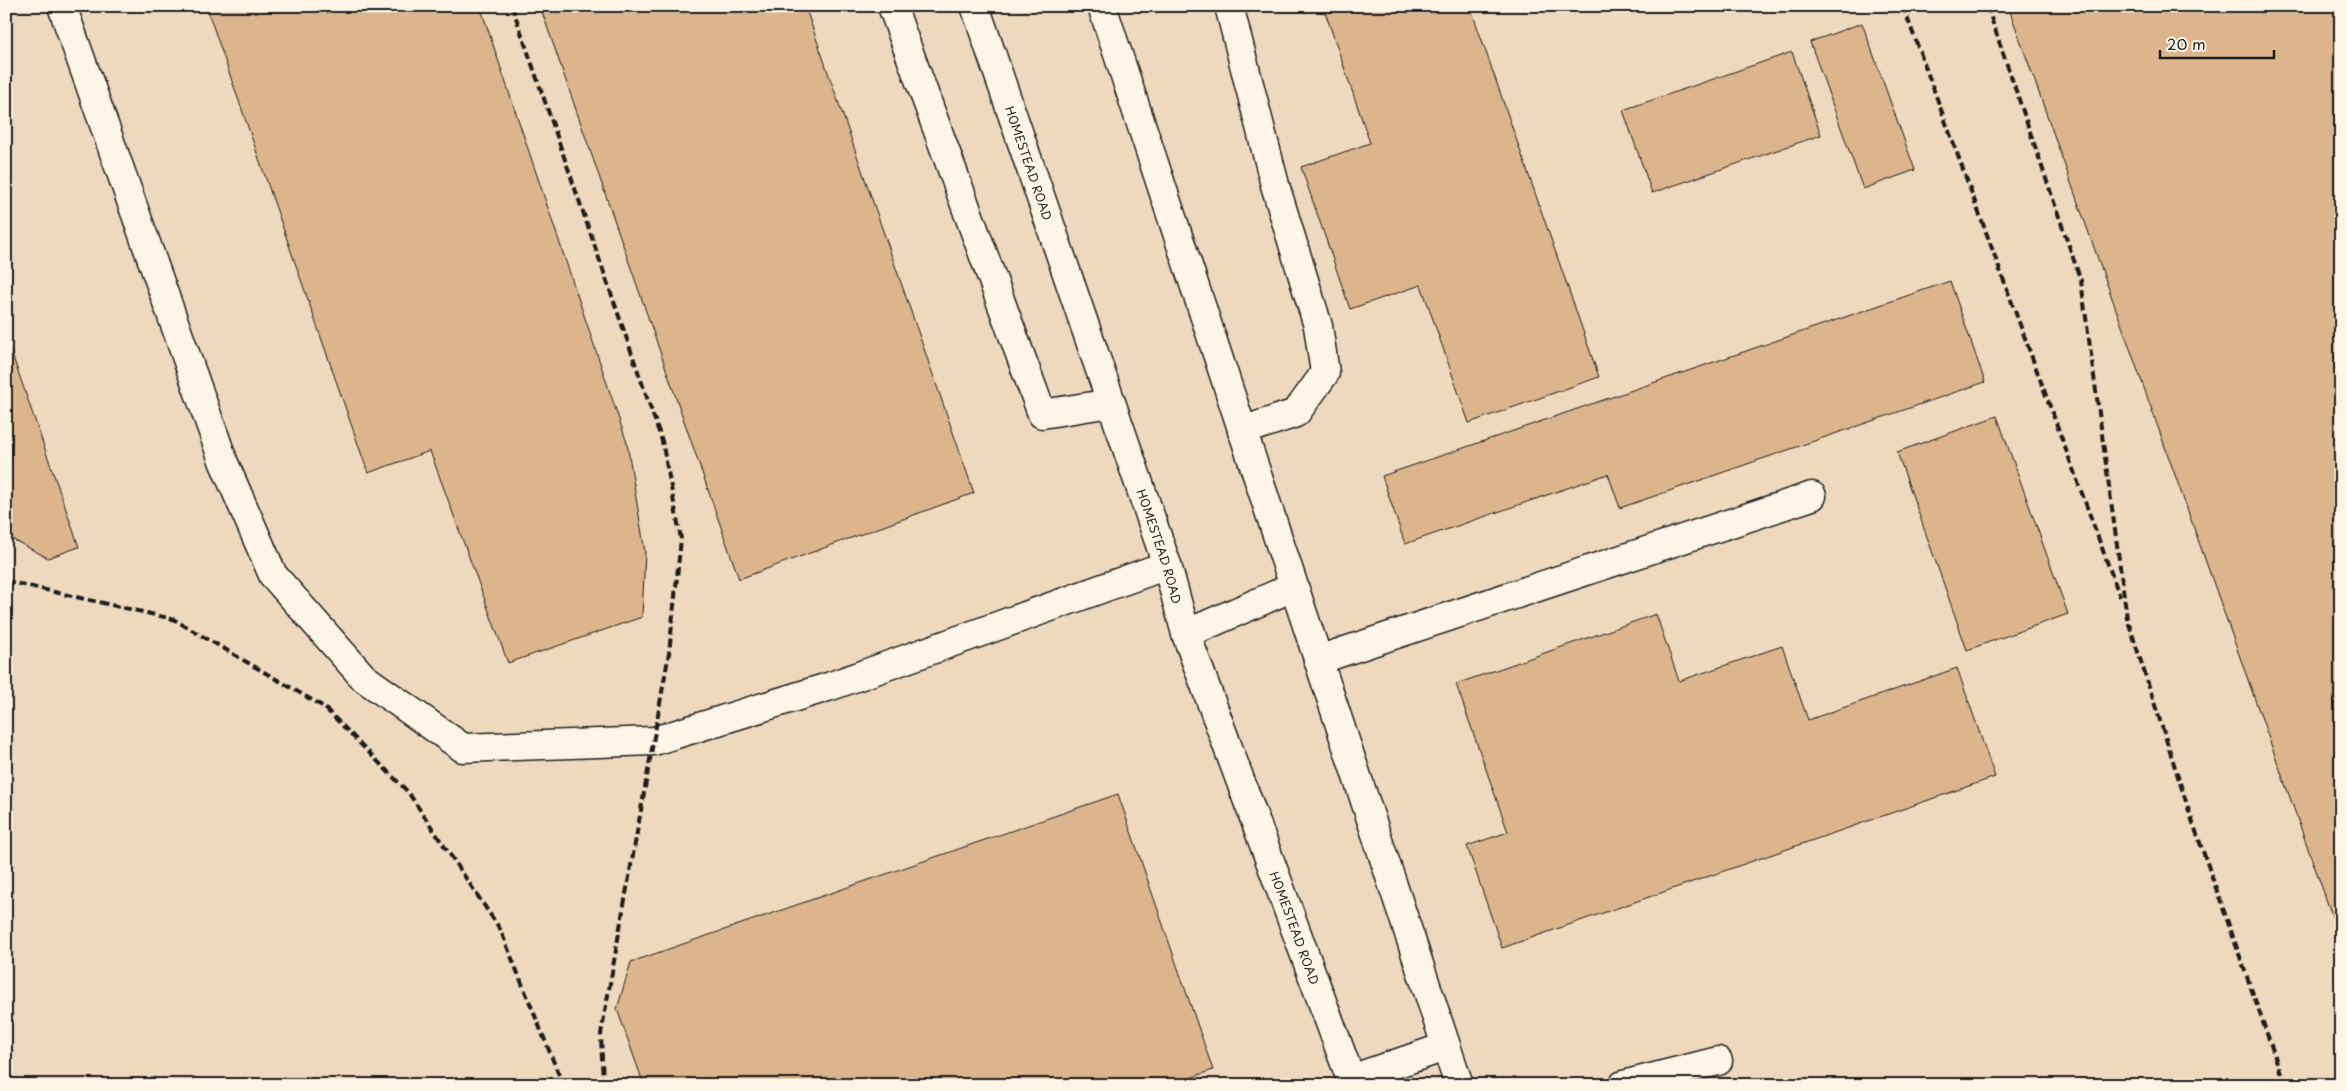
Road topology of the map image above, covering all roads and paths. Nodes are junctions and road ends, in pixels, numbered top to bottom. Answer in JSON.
{"nodes":[{"id":1,"x":62,"y":6,"type":"edge"},
{"id":2,"x":892,"y":6,"type":"edge"},
{"id":3,"x":974,"y":6,"type":"edge"},
{"id":4,"x":1102,"y":6,"type":"edge"},
{"id":5,"x":1229,"y":6,"type":"edge"},
{"id":6,"x":1111,"y":403,"type":"junction"},
{"id":7,"x":1242,"y":431,"type":"junction"},
{"id":8,"x":1812,"y":496,"type":"dead end"},
{"id":9,"x":1167,"y":565,"type":"junction"},
{"id":10,"x":1293,"y":587,"type":"junction"},
{"id":11,"x":1186,"y":634,"type":"junction"},
{"id":12,"x":1318,"y":660,"type":"junction"},
{"id":13,"x":1445,"y":1046,"type":"junction"},
{"id":14,"x":1718,"y":1061,"type":"dead end"},
{"id":15,"x":1352,"y":1082,"type":"edge"},
{"id":16,"x":1459,"y":1085,"type":"edge"},
{"id":17,"x":1623,"y":1085,"type":"edge"}],
"edges":[{"from":1,"to":9,"type":"main road"},
{"from":2,"to":6,"type":"main road"},
{"from":3,"to":6,"type":"main road","name":"HOMESTEAD ROAD"},
{"from":4,"to":7,"type":"main road"},
{"from":5,"to":7,"type":"main road"},
{"from":6,"to":9,"type":"main road","name":"HOMESTEAD ROAD"},
{"from":7,"to":10,"type":"main road"},
{"from":8,"to":12,"type":"main road"},
{"from":9,"to":11,"type":"main road","name":"HOMESTEAD ROAD"},
{"from":10,"to":11,"type":"main road"},
{"from":10,"to":12,"type":"main road"},
{"from":11,"to":15,"type":"main road","name":"HOMESTEAD ROAD"},
{"from":12,"to":13,"type":"main road"},
{"from":13,"to":15,"type":"main road"},
{"from":13,"to":16,"type":"main road"},
{"from":14,"to":17,"type":"main road"}]}
